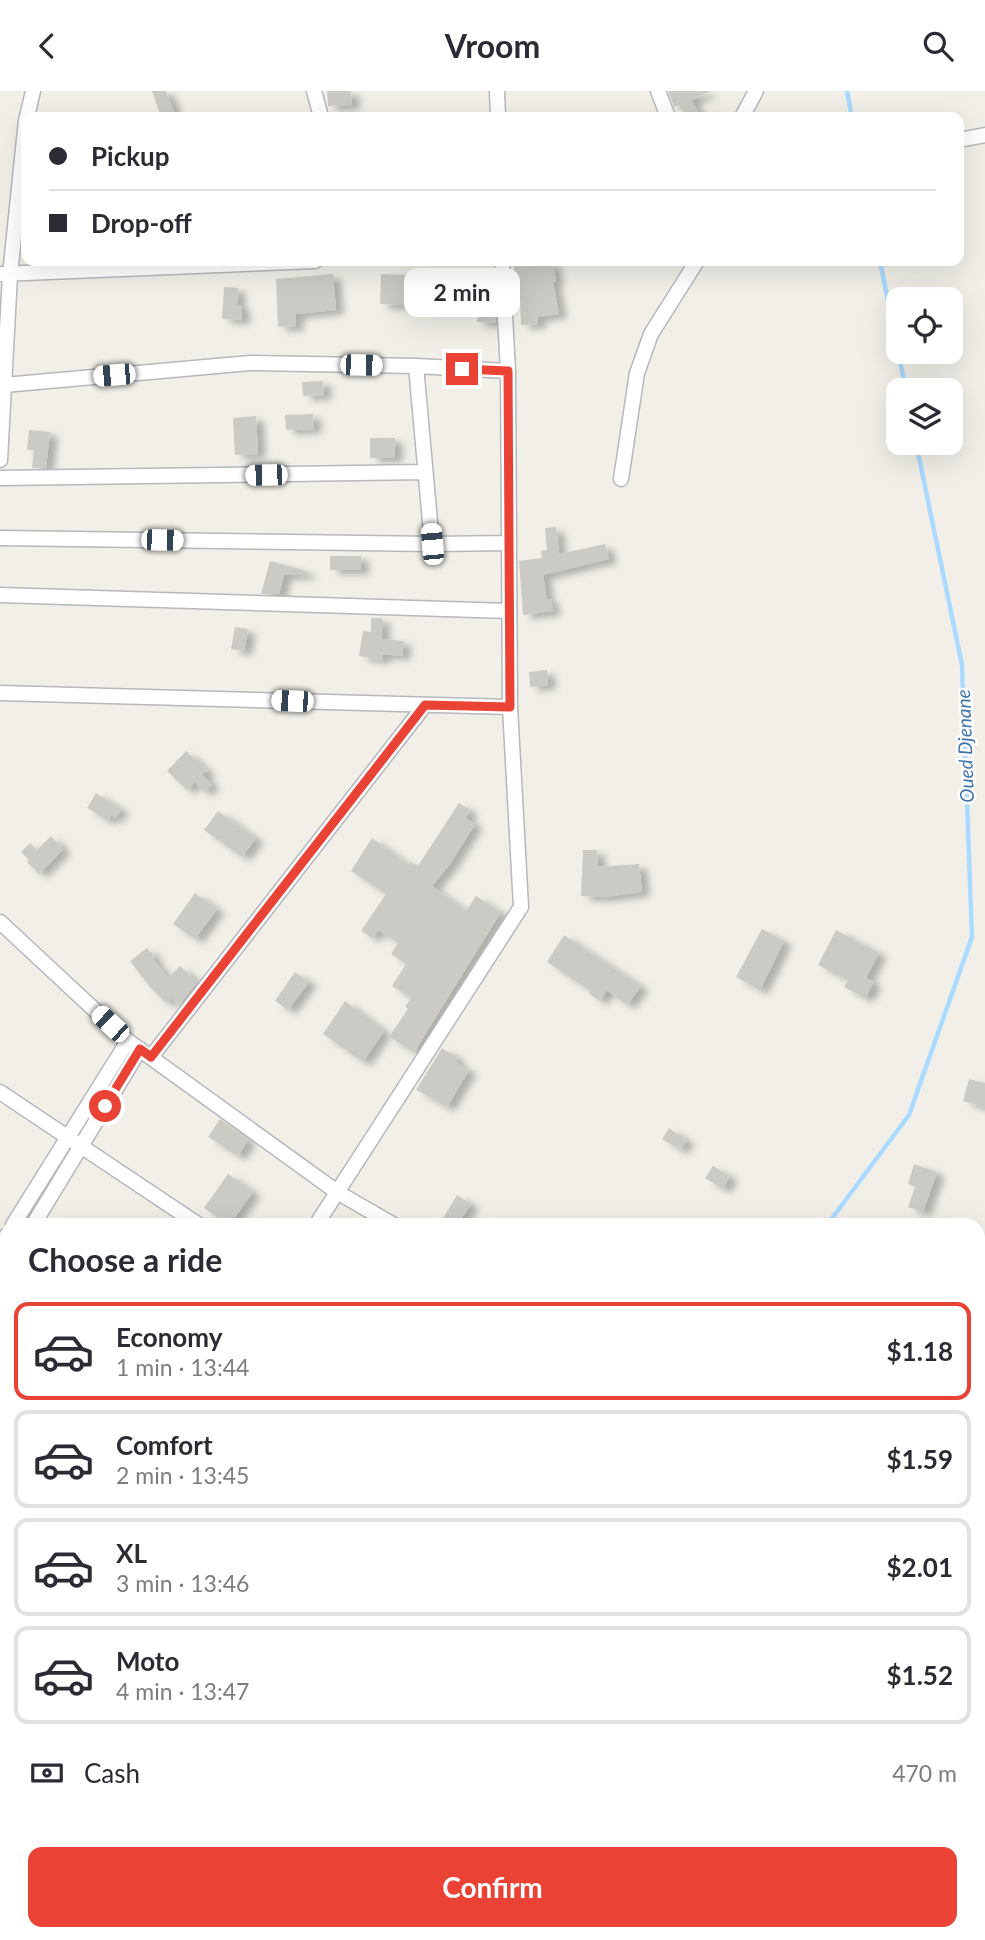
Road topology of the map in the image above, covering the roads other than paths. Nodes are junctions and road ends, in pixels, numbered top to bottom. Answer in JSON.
{"nodes":[{"id":1,"x":33,"y":91,"type":"edge"},
{"id":2,"x":314,"y":91,"type":"edge"},
{"id":3,"x":497,"y":91,"type":"edge"},
{"id":4,"x":658,"y":91,"type":"edge"},
{"id":5,"x":756,"y":91,"type":"edge"},
{"id":6,"x":29,"y":112,"type":"edge"},
{"id":7,"x":320,"y":112,"type":"edge"},
{"id":8,"x":498,"y":112,"type":"edge"},
{"id":9,"x":666,"y":112,"type":"edge"},
{"id":10,"x":745,"y":112,"type":"edge"},
{"id":11,"x":985,"y":135,"type":"edge"},
{"id":12,"x":964,"y":139,"type":"edge"},
{"id":13,"x":21,"y":161,"type":"edge"},
{"id":14,"x":204,"y":266,"type":"edge"},
{"id":15,"x":502,"y":266,"type":"edge"},
{"id":16,"x":694,"y":266,"type":"edge"},
{"id":17,"x":5,"y":275,"type":"edge"},
{"id":18,"x":416,"y":366,"type":"junction"},
{"id":19,"x":508,"y":371,"type":"junction"},
{"id":20,"x":4,"y":385,"type":"junction"},
{"id":21,"x":0,"y":460,"type":"edge"},
{"id":22,"x":425,"y":472,"type":"junction"},
{"id":23,"x":0,"y":478,"type":"edge"},
{"id":24,"x":621,"y":479,"type":"dead end"},
{"id":25,"x":0,"y":538,"type":"edge"},
{"id":26,"x":509,"y":543,"type":"junction"},
{"id":27,"x":432,"y":544,"type":"junction"},
{"id":28,"x":0,"y":595,"type":"edge"},
{"id":29,"x":509,"y":611,"type":"junction"},
{"id":30,"x":0,"y":693,"type":"edge"},
{"id":31,"x":425,"y":705,"type":"junction"},
{"id":32,"x":510,"y":707,"type":"junction"},
{"id":33,"x":0,"y":922,"type":"edge"},
{"id":34,"x":140,"y":1049,"type":"junction"},
{"id":35,"x":0,"y":1092,"type":"edge"},
{"id":36,"x":69,"y":1136,"type":"junction"},
{"id":37,"x":82,"y":1145,"type":"junction"},
{"id":38,"x":337,"y":1192,"type":"junction"},
{"id":39,"x":17,"y":1218,"type":"edge"},
{"id":40,"x":37,"y":1218,"type":"edge"},
{"id":41,"x":190,"y":1218,"type":"edge"},
{"id":42,"x":320,"y":1218,"type":"edge"},
{"id":43,"x":382,"y":1218,"type":"edge"}],
"edges":[{"from":1,"to":6,"type":"street"},
{"from":2,"to":7,"type":"street"},
{"from":3,"to":8,"type":"street"},
{"from":4,"to":9,"type":"street"},
{"from":5,"to":10,"type":"street"},
{"from":11,"to":12,"type":"street"},
{"from":13,"to":17,"type":"street"},
{"from":14,"to":17,"type":"street"},
{"from":15,"to":19,"type":"street"},
{"from":16,"to":24,"type":"street"},
{"from":17,"to":20,"type":"street"},
{"from":18,"to":19,"type":"street"},
{"from":18,"to":20,"type":"street"},
{"from":18,"to":22,"type":"street"},
{"from":19,"to":26,"type":"street"},
{"from":20,"to":21,"type":"street"},
{"from":22,"to":23,"type":"street"},
{"from":22,"to":27,"type":"street"},
{"from":25,"to":27,"type":"street"},
{"from":26,"to":27,"type":"street"},
{"from":26,"to":29,"type":"street"},
{"from":28,"to":29,"type":"street"},
{"from":29,"to":32,"type":"street"},
{"from":30,"to":31,"type":"street"},
{"from":31,"to":32,"type":"street"},
{"from":31,"to":34,"type":"street"},
{"from":32,"to":38,"type":"street"},
{"from":33,"to":34,"type":"street"},
{"from":34,"to":36,"type":"street"},
{"from":34,"to":37,"type":"street"},
{"from":34,"to":38,"type":"street"},
{"from":35,"to":36,"type":"street"},
{"from":36,"to":37,"type":"street"},
{"from":36,"to":39,"type":"street"},
{"from":37,"to":40,"type":"street"},
{"from":37,"to":41,"type":"street"},
{"from":38,"to":42,"type":"street"},
{"from":38,"to":43,"type":"street"}]}
